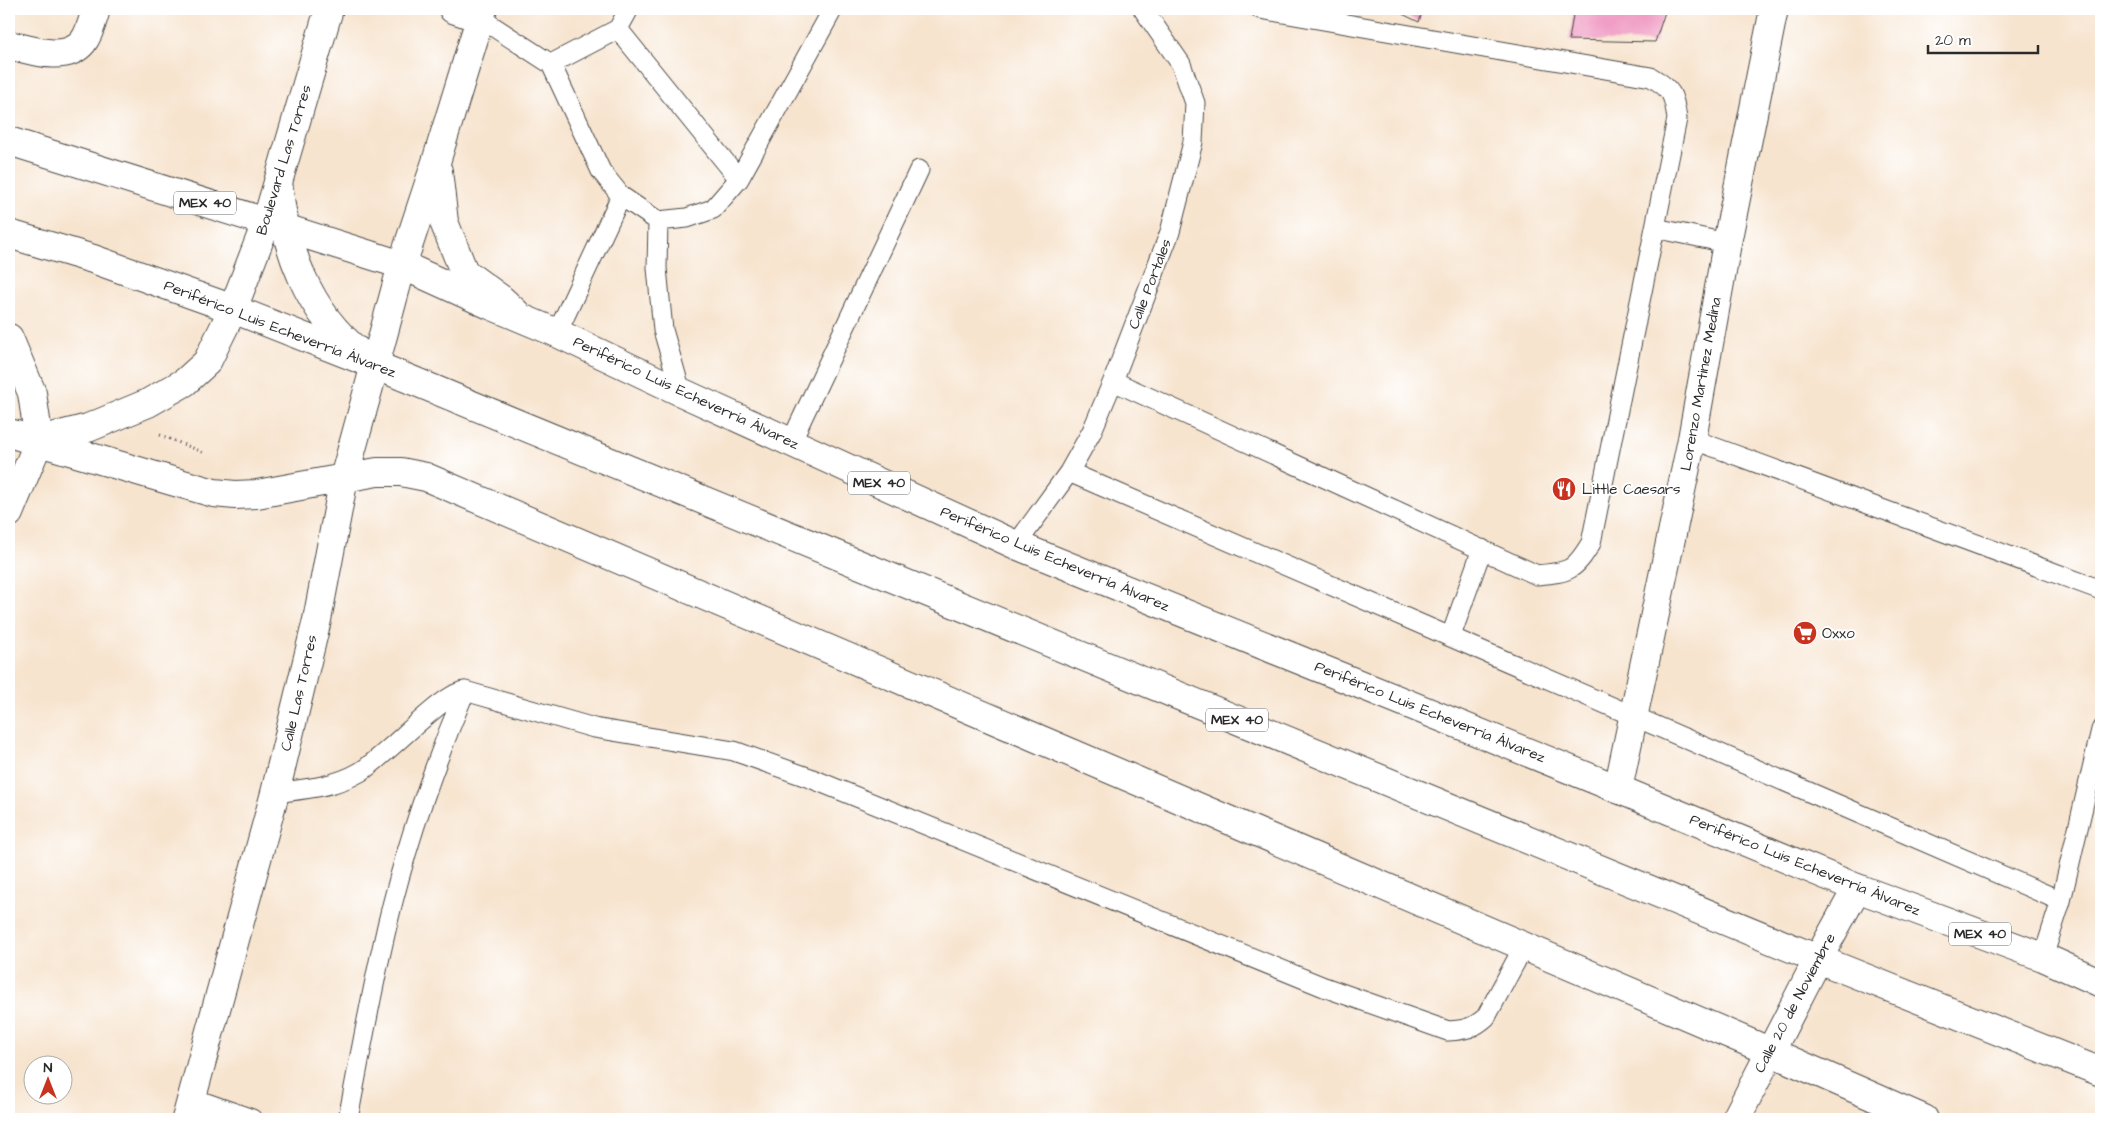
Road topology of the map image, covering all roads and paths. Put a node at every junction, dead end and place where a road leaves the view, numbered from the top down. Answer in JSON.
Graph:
{"nodes":[{"id":1,"x":96,"y":9,"type":"edge"},
{"id":2,"x":329,"y":9,"type":"edge"},
{"id":3,"x":453,"y":9,"type":"edge"},
{"id":4,"x":629,"y":9,"type":"edge"},
{"id":5,"x":833,"y":9,"type":"edge"},
{"id":6,"x":1143,"y":9,"type":"edge"},
{"id":7,"x":1260,"y":9,"type":"edge"},
{"id":8,"x":1774,"y":9,"type":"edge"},
{"id":9,"x":481,"y":14,"type":"edge"},
{"id":10,"x":618,"y":30,"type":"junction"},
{"id":11,"x":9,"y":45,"type":"edge"},
{"id":12,"x":551,"y":64,"type":"junction"},
{"id":13,"x":9,"y":141,"type":"edge"},
{"id":14,"x":436,"y":162,"type":"junction"},
{"id":15,"x":919,"y":170,"type":"dead end"},
{"id":16,"x":739,"y":179,"type":"junction"},
{"id":17,"x":621,"y":196,"type":"junction"},
{"id":18,"x":658,"y":221,"type":"junction"},
{"id":19,"x":275,"y":225,"type":"junction"},
{"id":20,"x":1655,"y":228,"type":"junction"},
{"id":21,"x":9,"y":234,"type":"edge"},
{"id":22,"x":1726,"y":243,"type":"junction"},
{"id":23,"x":402,"y":265,"type":"junction"},
{"id":24,"x":233,"y":309,"type":"junction"},
{"id":25,"x":522,"y":319,"type":"junction"},
{"id":26,"x":557,"y":333,"type":"junction"},
{"id":27,"x":9,"y":338,"type":"edge"},
{"id":28,"x":375,"y":365,"type":"junction"},
{"id":29,"x":1114,"y":381,"type":"junction"},
{"id":30,"x":681,"y":392,"type":"junction"},
{"id":31,"x":9,"y":432,"type":"edge"},
{"id":32,"x":1692,"y":439,"type":"junction"},
{"id":33,"x":39,"y":440,"type":"junction"},
{"id":34,"x":791,"y":442,"type":"junction"},
{"id":35,"x":1069,"y":472,"type":"junction"},
{"id":36,"x":344,"y":478,"type":"junction"},
{"id":37,"x":9,"y":513,"type":"edge"},
{"id":38,"x":1016,"y":545,"type":"junction"},
{"id":39,"x":1482,"y":549,"type":"junction"},
{"id":40,"x":2101,"y":590,"type":"edge"},
{"id":41,"x":1450,"y":636,"type":"junction"},
{"id":42,"x":465,"y":691,"type":"junction"},
{"id":43,"x":1634,"y":715,"type":"junction"},
{"id":44,"x":2101,"y":730,"type":"edge"},
{"id":45,"x":1618,"y":789,"type":"junction"},
{"id":46,"x":275,"y":794,"type":"junction"},
{"id":47,"x":1857,"y":888,"type":"junction"},
{"id":48,"x":2061,"y":900,"type":"junction"},
{"id":49,"x":1524,"y":946,"type":"junction"},
{"id":50,"x":2042,"y":957,"type":"junction"},
{"id":51,"x":1818,"y":959,"type":"junction"},
{"id":52,"x":2101,"y":983,"type":"edge"},
{"id":53,"x":1769,"y":1051,"type":"junction"},
{"id":54,"x":2101,"y":1072,"type":"edge"},
{"id":55,"x":189,"y":1109,"type":"edge"},
{"id":56,"x":252,"y":1119,"type":"edge"},
{"id":57,"x":348,"y":1119,"type":"edge"},
{"id":58,"x":1736,"y":1119,"type":"edge"},
{"id":59,"x":1924,"y":1119,"type":"edge"}],
"edges":[{"from":1,"to":11,"type":"main road"},
{"from":2,"to":19,"type":"main road","name":"Boulevard Las Torres"},
{"from":3,"to":9,"type":"main road"},
{"from":4,"to":10,"type":"lane"},
{"from":5,"to":16,"type":"lane"},
{"from":6,"to":29,"type":"lane","name":"Calle Portales"},
{"from":7,"to":20,"type":"lane"},
{"from":8,"to":22,"type":"main road","name":"Lorenzo Martinez Medina"},
{"from":9,"to":12,"type":"lane"},
{"from":9,"to":14,"type":"main road"},
{"from":10,"to":12,"type":"lane"},
{"from":10,"to":16,"type":"lane"},
{"from":12,"to":17,"type":"lane"},
{"from":13,"to":19,"type":"main road","name":"Periférico Luis Echeverría Álvarez","number":"MEX 40"},
{"from":14,"to":23,"type":"main road"},
{"from":14,"to":25,"type":"main road"},
{"from":15,"to":34,"type":"lane"},
{"from":16,"to":18,"type":"lane"},
{"from":17,"to":18,"type":"lane"},
{"from":17,"to":26,"type":"lane"},
{"from":18,"to":30,"type":"lane"},
{"from":19,"to":23,"type":"main road","name":"Periférico Luis Echeverría Álvarez","number":"MEX 40"},
{"from":19,"to":24,"type":"main road","name":"Boulevard Las Torres"},
{"from":19,"to":28,"type":"main road"},
{"from":20,"to":22,"type":"lane"},
{"from":20,"to":39,"type":"lane"},
{"from":21,"to":24,"type":"main road","name":"Periférico Luis Echeverría Álvarez","number":"MEX 40"},
{"from":22,"to":32,"type":"main road","name":"Lorenzo Martinez Medina"},
{"from":23,"to":25,"type":"main road","name":"Periférico Luis Echeverría Álvarez","number":"MEX 40"},
{"from":23,"to":28,"type":"main road","name":"Calle Las Torres"},
{"from":24,"to":28,"type":"main road","name":"Periférico Luis Echeverría Álvarez","number":"MEX 40"},
{"from":24,"to":33,"type":"main road"},
{"from":25,"to":26,"type":"main road","name":"Periférico Luis Echeverría Álvarez","number":"MEX 40"},
{"from":26,"to":30,"type":"main road","name":"Periférico Luis Echeverría Álvarez","number":"MEX 40"},
{"from":27,"to":33,"type":"main road"},
{"from":28,"to":36,"type":"main road","name":"Calle Las Torres"},
{"from":28,"to":51,"type":"main road","name":"Periférico Luis Echeverría Álvarez","number":"MEX 40"},
{"from":29,"to":35,"type":"lane","name":"Calle Portales"},
{"from":29,"to":39,"type":"lane"},
{"from":30,"to":34,"type":"main road","name":"Periférico Luis Echeverría Álvarez","number":"MEX 40"},
{"from":31,"to":33,"type":"main road"},
{"from":32,"to":40,"type":"lane"},
{"from":32,"to":43,"type":"main road","name":"Lorenzo Martinez Medina"},
{"from":33,"to":36,"type":"main road"},
{"from":33,"to":37,"type":"main road"},
{"from":34,"to":38,"type":"main road","name":"Periférico Luis Echeverría Álvarez","number":"MEX 40"},
{"from":35,"to":38,"type":"lane","name":"Calle Portales"},
{"from":35,"to":41,"type":"lane"},
{"from":36,"to":46,"type":"main road","name":"Calle Las Torres"},
{"from":36,"to":49,"type":"main road"},
{"from":38,"to":45,"type":"main road","name":"Periférico Luis Echeverría Álvarez","number":"MEX 40"},
{"from":39,"to":41,"type":"lane"},
{"from":41,"to":43,"type":"lane"},
{"from":42,"to":46,"type":"lane"},
{"from":42,"to":49,"type":"lane"},
{"from":42,"to":57,"type":"lane"},
{"from":43,"to":45,"type":"main road","name":"Lorenzo Martinez Medina"},
{"from":43,"to":48,"type":"lane"},
{"from":44,"to":48,"type":"lane"},
{"from":45,"to":47,"type":"main road","name":"Periférico Luis Echeverría Álvarez","number":"MEX 40"},
{"from":46,"to":55,"type":"main road","name":"Calle Las Torres"},
{"from":47,"to":50,"type":"main road","name":"Periférico Luis Echeverría Álvarez","number":"MEX 40"},
{"from":47,"to":51,"type":"main road","name":"Calle 20 de Noviembre"},
{"from":48,"to":50,"type":"lane"},
{"from":49,"to":53,"type":"main road"},
{"from":50,"to":52,"type":"main road","name":"Periférico Luis Echeverría Álvarez","number":"MEX 40"},
{"from":51,"to":53,"type":"main road","name":"Calle 20 de Noviembre"},
{"from":51,"to":54,"type":"main road","name":"Periférico Luis Echeverría Álvarez","number":"MEX 40"},
{"from":53,"to":58,"type":"main road","name":"Calle 20 de Noviembre"},
{"from":53,"to":59,"type":"main road"},
{"from":55,"to":56,"type":"lane"}]}
